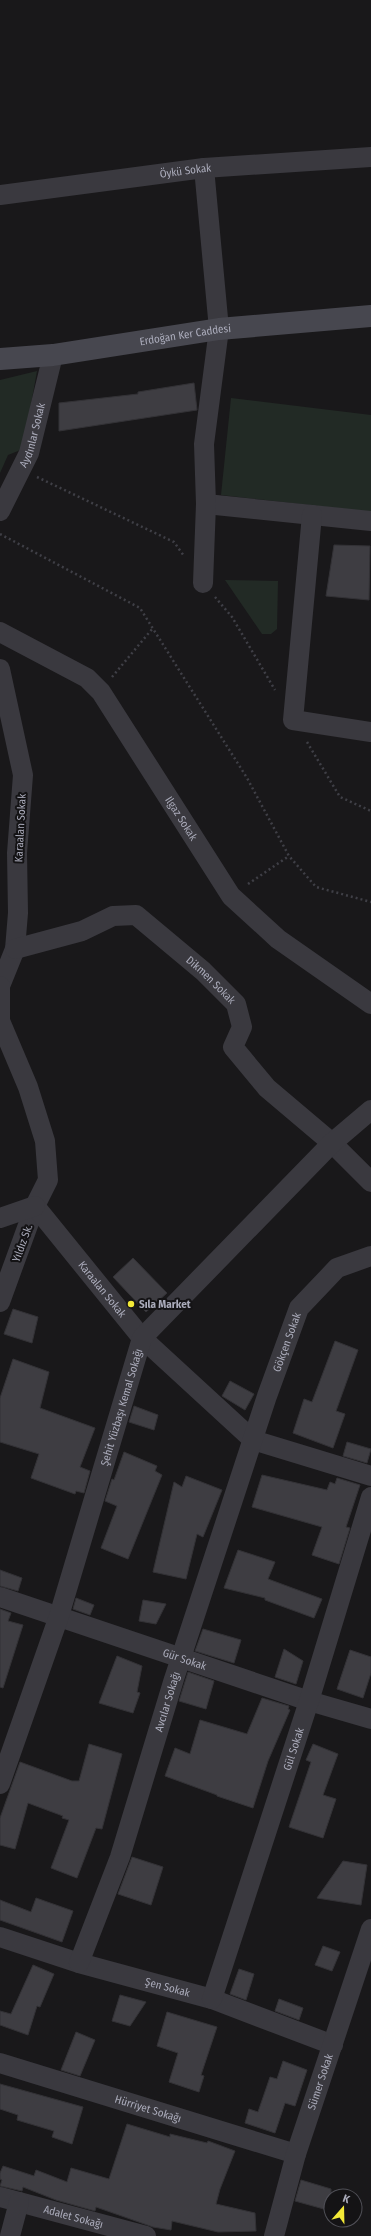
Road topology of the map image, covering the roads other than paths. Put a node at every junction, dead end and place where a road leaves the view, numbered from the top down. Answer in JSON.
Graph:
{"nodes":[{"id":1,"x":371,"y":157,"type":"edge"},
{"id":2,"x":204,"y":168,"type":"junction"},
{"id":3,"x":0,"y":195,"type":"edge"},
{"id":4,"x":371,"y":316,"type":"edge"},
{"id":5,"x":219,"y":329,"type":"junction"},
{"id":6,"x":53,"y":356,"type":"junction"},
{"id":7,"x":0,"y":359,"type":"edge"},
{"id":8,"x":206,"y":504,"type":"junction"},
{"id":9,"x":0,"y":511,"type":"edge"},
{"id":10,"x":312,"y":515,"type":"junction"},
{"id":11,"x":371,"y":521,"type":"edge"},
{"id":12,"x":203,"y":583,"type":"road end"},
{"id":13,"x":0,"y":632,"type":"edge"},
{"id":14,"x":0,"y":669,"type":"edge"},
{"id":15,"x":371,"y":732,"type":"edge"},
{"id":16,"x":15,"y":949,"type":"junction"},
{"id":17,"x":0,"y":986,"type":"edge"},
{"id":18,"x":371,"y":1004,"type":"edge"},
{"id":19,"x":0,"y":1021,"type":"edge"},
{"id":20,"x":371,"y":1110,"type":"edge"},
{"id":21,"x":332,"y":1143,"type":"junction"},
{"id":22,"x":371,"y":1182,"type":"edge"},
{"id":23,"x":35,"y":1206,"type":"junction"},
{"id":24,"x":0,"y":1218,"type":"edge"},
{"id":25,"x":371,"y":1256,"type":"edge"},
{"id":26,"x":0,"y":1302,"type":"edge"},
{"id":27,"x":142,"y":1338,"type":"junction"},
{"id":28,"x":253,"y":1440,"type":"junction"},
{"id":29,"x":371,"y":1476,"type":"edge"},
{"id":30,"x":371,"y":1497,"type":"edge"},
{"id":31,"x":0,"y":1597,"type":"edge"},
{"id":32,"x":59,"y":1616,"type":"junction"},
{"id":33,"x":181,"y":1657,"type":"junction"},
{"id":34,"x":309,"y":1700,"type":"junction"},
{"id":35,"x":371,"y":1719,"type":"edge"},
{"id":36,"x":0,"y":1784,"type":"edge"},
{"id":37,"x":371,"y":1929,"type":"edge"},
{"id":38,"x":0,"y":1937,"type":"edge"},
{"id":39,"x":367,"y":1956,"type":"edge"},
{"id":40,"x":79,"y":1963,"type":"junction"},
{"id":41,"x":212,"y":1999,"type":"junction"},
{"id":42,"x":333,"y":2045,"type":"junction"},
{"id":43,"x":0,"y":2063,"type":"edge"},
{"id":44,"x":296,"y":2154,"type":"junction"},
{"id":45,"x":9,"y":2200,"type":"edge"},
{"id":46,"x":10,"y":2236,"type":"edge"},
{"id":47,"x":146,"y":2236,"type":"edge"},
{"id":48,"x":274,"y":2236,"type":"edge"}],
"edges":[{"from":1,"to":2,"type":"street","name":"Öykü Sokak"},
{"from":2,"to":3,"type":"street","name":"Öykü Sokak"},
{"from":2,"to":5,"type":"street"},
{"from":4,"to":5,"type":"main road","name":"Erdoğan Ker Caddesi"},
{"from":5,"to":6,"type":"main road","name":"Erdoğan Ker Caddesi"},
{"from":5,"to":8,"type":"street"},
{"from":6,"to":7,"type":"main road","name":"Erdoğan Ker Caddesi"},
{"from":6,"to":9,"type":"street","name":"Aydınlar Sokak"},
{"from":8,"to":10,"type":"street"},
{"from":8,"to":12,"type":"street"},
{"from":10,"to":11,"type":"street"},
{"from":10,"to":15,"type":"street"},
{"from":13,"to":18,"type":"street","name":"Ilgaz Sokak"},
{"from":14,"to":16,"type":"street","name":"Karaalan Sokak"},
{"from":16,"to":17,"type":"street","name":"Karaalan Sokak"},
{"from":16,"to":21,"type":"street","name":"Dikmen Sokak"},
{"from":17,"to":19,"type":"street","name":"Karaalan Sokak"},
{"from":19,"to":23,"type":"street","name":"Karaalan Sokak"},
{"from":20,"to":21,"type":"street","name":"Şehit Yüzbaşı Kemal Sokağı"},
{"from":21,"to":22,"type":"street","name":"Dikmen Sokak"},
{"from":21,"to":27,"type":"street","name":"Şehit Yüzbaşı Kemal Sokağı"},
{"from":23,"to":24,"type":"street"},
{"from":23,"to":26,"type":"street","name":"Yıldız Sk."},
{"from":23,"to":27,"type":"street","name":"Karaalan Sokak"},
{"from":25,"to":28,"type":"street","name":"Gökçen Sokak"},
{"from":27,"to":28,"type":"street","name":"Karaalan Sokak"},
{"from":27,"to":32,"type":"street","name":"Şehit Yüzbaşı Kemal Sokağı"},
{"from":28,"to":29,"type":"street","name":"Karaalan Sokak"},
{"from":28,"to":33,"type":"street","name":"Avcılar Sokağı"},
{"from":30,"to":34,"type":"street","name":"Gül Sokak"},
{"from":31,"to":32,"type":"street","name":"Gür Sokak"},
{"from":32,"to":33,"type":"street","name":"Gür Sokak"},
{"from":32,"to":36,"type":"street","name":"Şehit Yüzbaşı Kemal Sokağı"},
{"from":33,"to":34,"type":"street","name":"Gür Sokak"},
{"from":33,"to":40,"type":"street","name":"Avcılar Sokağı"},
{"from":34,"to":35,"type":"street","name":"Gür Sokak"},
{"from":34,"to":41,"type":"street","name":"Gül Sokak"},
{"from":37,"to":39,"type":"street","name":"Sümer Sokak"},
{"from":38,"to":40,"type":"street","name":"Şen Sokak"},
{"from":39,"to":42,"type":"street","name":"Sümer Sokak"},
{"from":40,"to":41,"type":"street","name":"Şen Sokak"},
{"from":41,"to":42,"type":"street","name":"Şen Sokak"},
{"from":42,"to":44,"type":"street","name":"Sümer Sokak"},
{"from":43,"to":44,"type":"street","name":"Hürriyet Sokağı"},
{"from":44,"to":48,"type":"street","name":"Sümer Sokak"},
{"from":45,"to":46,"type":"street"},
{"from":45,"to":47,"type":"street","name":"Adalet Sokağı"}]}
